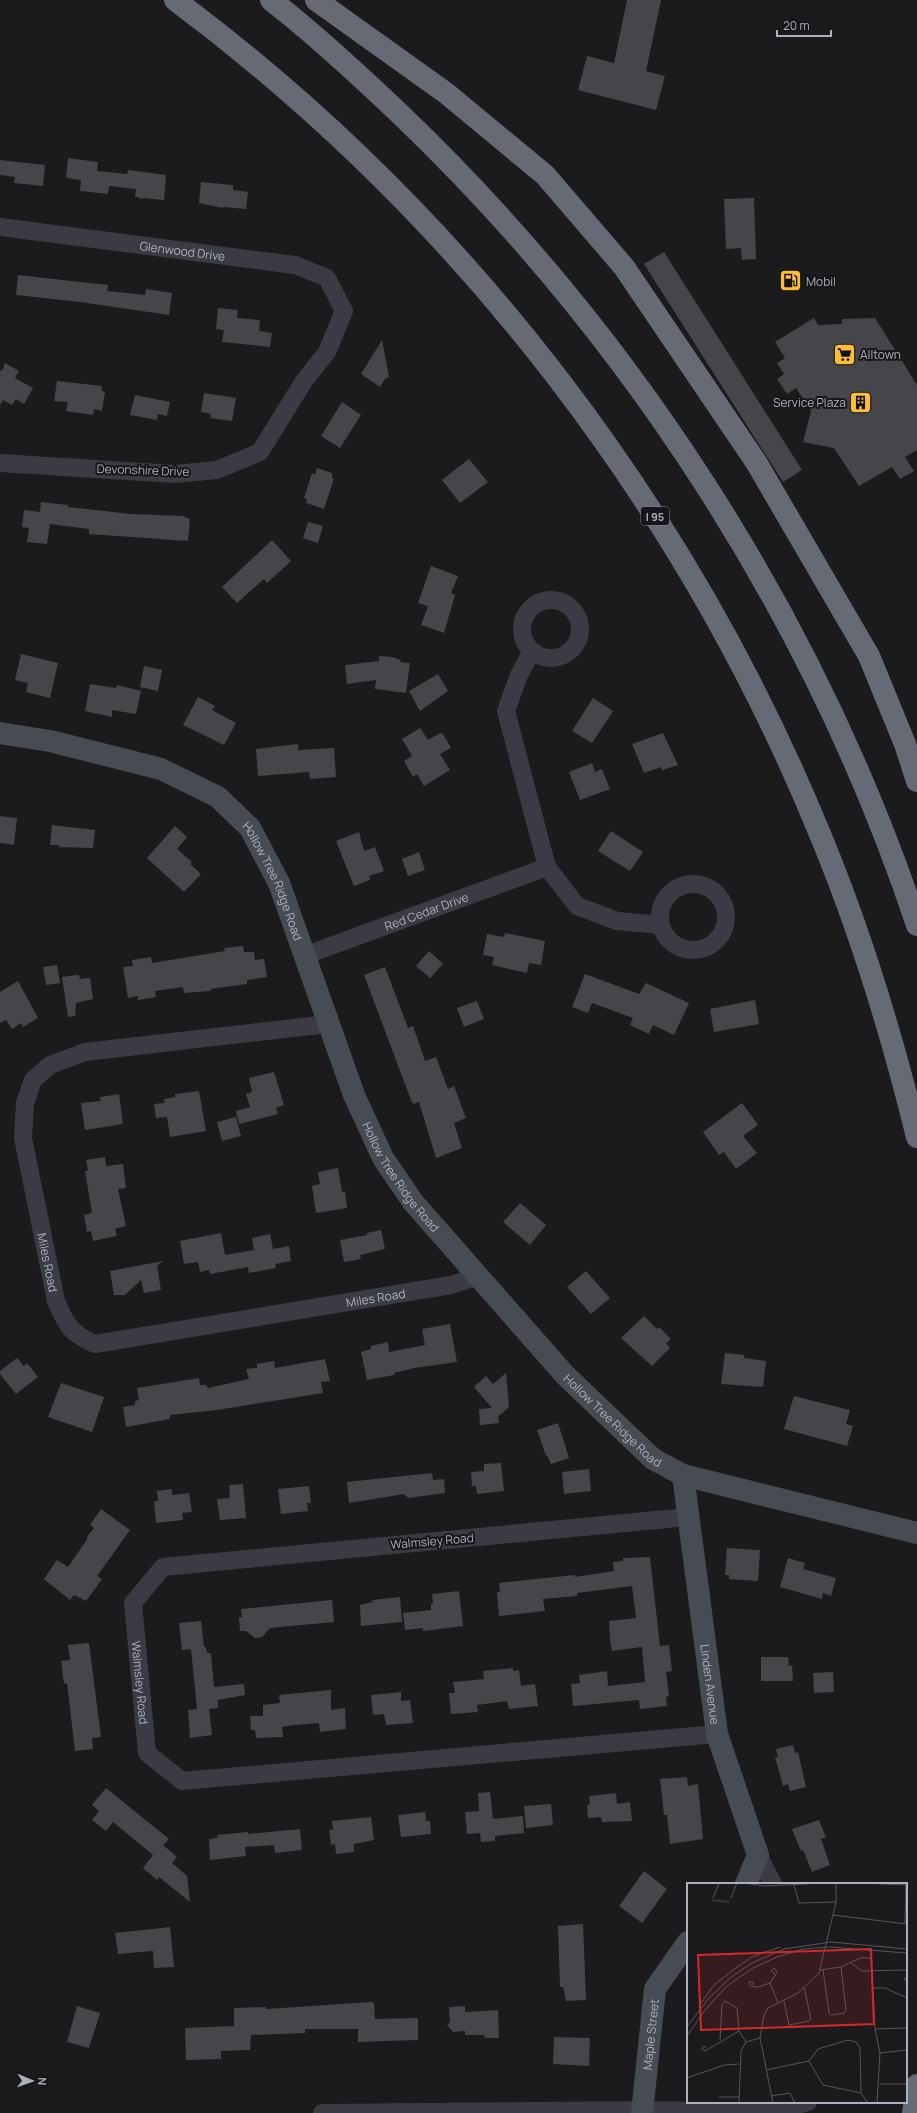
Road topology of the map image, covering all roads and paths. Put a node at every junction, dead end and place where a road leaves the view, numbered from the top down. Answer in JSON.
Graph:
{"nodes":[{"id":1,"x":176,"y":0,"type":"edge"},
{"id":2,"x":271,"y":0,"type":"edge"},
{"id":3,"x":316,"y":0,"type":"edge"},
{"id":4,"x":0,"y":226,"type":"edge"},
{"id":5,"x":344,"y":311,"type":"joint"},
{"id":6,"x":0,"y":463,"type":"edge"},
{"id":7,"x":532,"y":651,"type":"dead end"},
{"id":8,"x":0,"y":733,"type":"edge"},
{"id":9,"x":917,"y":782,"type":"edge"},
{"id":10,"x":547,"y":867,"type":"junction"},
{"id":11,"x":661,"y":925,"type":"dead end"},
{"id":12,"x":917,"y":925,"type":"edge"},
{"id":13,"x":306,"y":955,"type":"junction"},
{"id":14,"x":328,"y":1024,"type":"junction"},
{"id":15,"x":917,"y":1137,"type":"edge"},
{"id":16,"x":480,"y":1276,"type":"junction"},
{"id":17,"x":683,"y":1475,"type":"junction"},
{"id":18,"x":688,"y":1517,"type":"junction"},
{"id":19,"x":907,"y":1531,"type":"edge"},
{"id":20,"x":717,"y":1734,"type":"junction"},
{"id":21,"x":758,"y":1854,"type":"junction"},
{"id":22,"x":746,"y":1883,"type":"edge"},
{"id":23,"x":772,"y":1883,"type":"edge"},
{"id":24,"x":687,"y":1943,"type":"edge"},
{"id":25,"x":917,"y":2085,"type":"edge"},
{"id":26,"x":804,"y":2103,"type":"edge"},
{"id":27,"x":642,"y":2111,"type":"edge"},
{"id":28,"x":441,"y":2112,"type":"edge"},
{"id":29,"x":322,"y":2113,"type":"edge"},
{"id":30,"x":913,"y":2113,"type":"edge"}],
"edges":[{"from":1,"to":15,"type":"highway","number":"I 95"},
{"from":2,"to":12,"type":"highway"},
{"from":3,"to":9,"type":"highway"},
{"from":4,"to":5,"type":"street","name":"Glenwood Drive"},
{"from":5,"to":6,"type":"street","name":"Devonshire Drive"},
{"from":7,"to":10,"type":"street"},
{"from":8,"to":13,"type":"main road","name":"Hollow Tree Ridge Road"},
{"from":10,"to":11,"type":"street"},
{"from":10,"to":13,"type":"street","name":"Red Cedar Drive"},
{"from":13,"to":14,"type":"main road","name":"Hollow Tree Ridge Road"},
{"from":14,"to":16,"type":"main road","name":"Hollow Tree Ridge Road"},
{"from":14,"to":16,"type":"street","name":"Miles Road"},
{"from":16,"to":17,"type":"main road","name":"Hollow Tree Ridge Road"},
{"from":17,"to":18,"type":"main road","name":"Linden Avenue"},
{"from":17,"to":19,"type":"main road","name":"Hollow Tree Ridge Road"},
{"from":18,"to":20,"type":"main road","name":"Linden Avenue"},
{"from":18,"to":20,"type":"street","name":"Walmsley Road"},
{"from":20,"to":21,"type":"main road","name":"Linden Avenue"},
{"from":21,"to":22,"type":"main road"},
{"from":21,"to":23,"type":"street","name":"Linden Avenue"},
{"from":24,"to":27,"type":"main road","name":"Maple Street"},
{"from":25,"to":30,"type":"highway"},
{"from":26,"to":27,"type":"street"},
{"from":27,"to":28,"type":"street"},
{"from":28,"to":29,"type":"street"}]}
